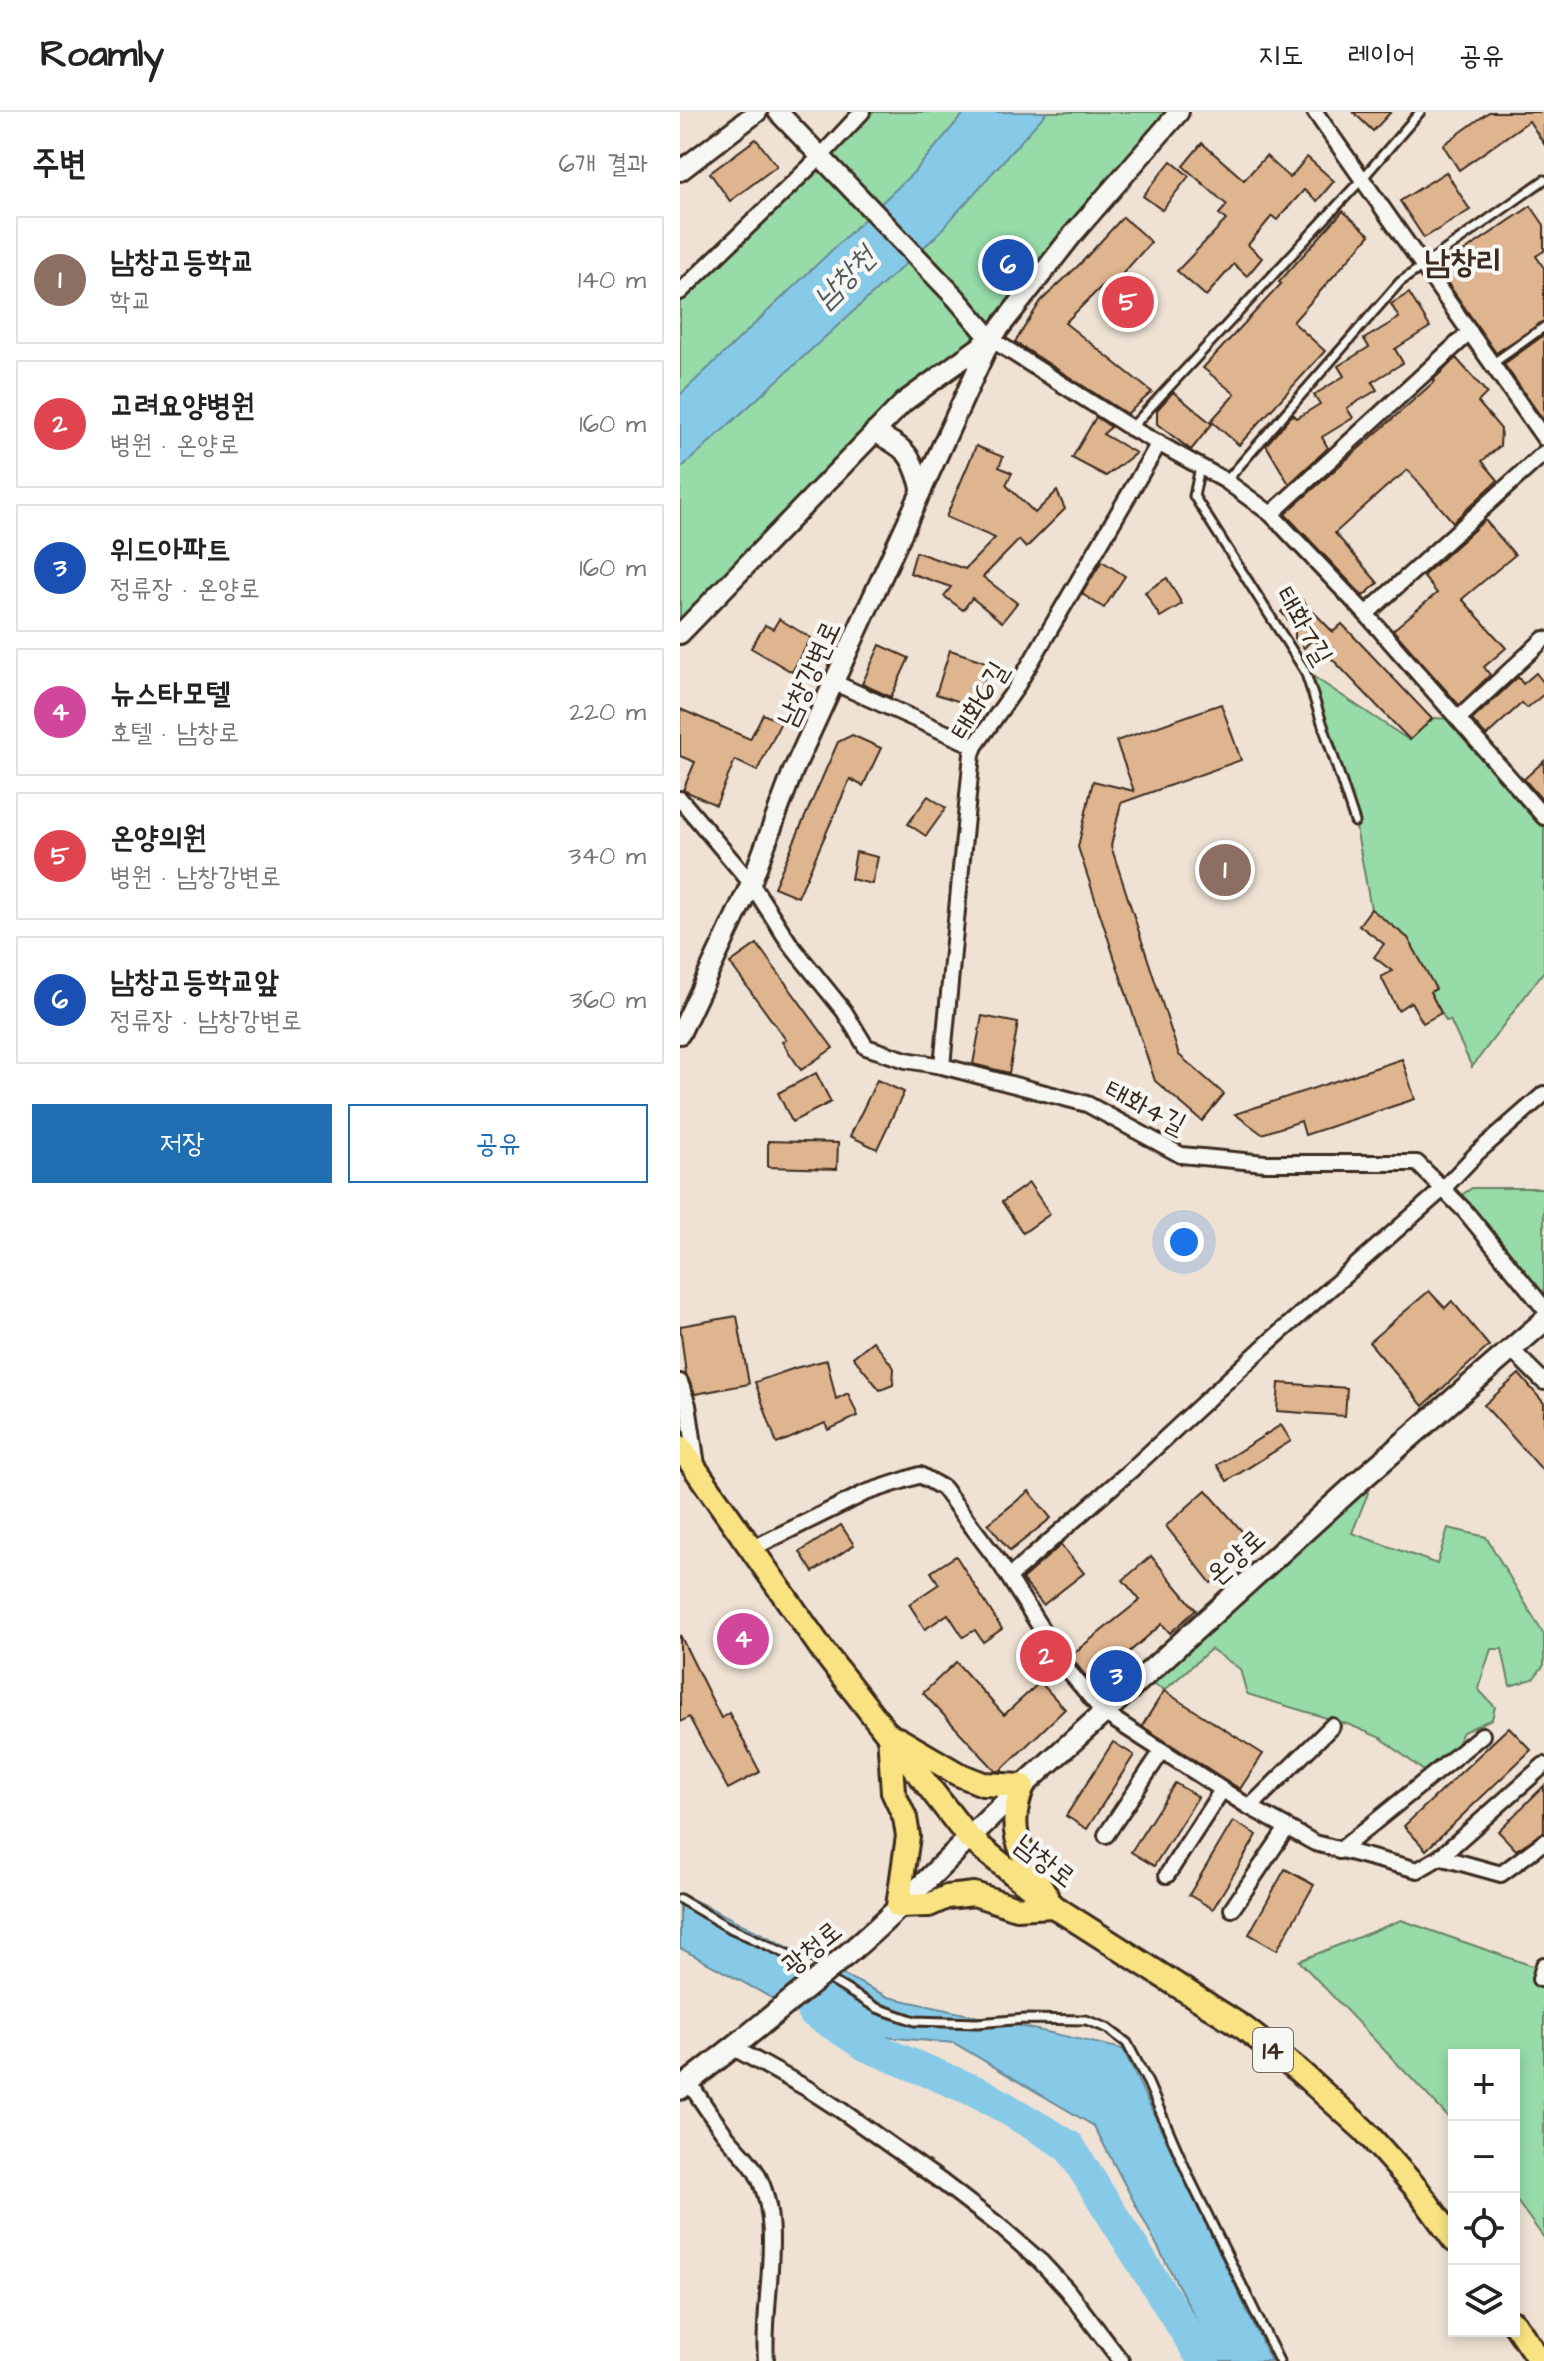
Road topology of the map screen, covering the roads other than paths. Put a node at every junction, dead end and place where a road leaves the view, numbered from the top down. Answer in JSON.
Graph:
{"nodes":[{"id":1,"x":757,"y":112,"type":"edge"},
{"id":2,"x":778,"y":112,"type":"edge"},
{"id":3,"x":862,"y":112,"type":"edge"},
{"id":4,"x":1179,"y":112,"type":"edge"},
{"id":5,"x":1315,"y":112,"type":"edge"},
{"id":6,"x":1420,"y":112,"type":"edge"},
{"id":7,"x":821,"y":156,"type":"junction"},
{"id":8,"x":680,"y":171,"type":"edge"},
{"id":9,"x":1362,"y":179,"type":"junction"},
{"id":10,"x":1544,"y":180,"type":"edge"},
{"id":11,"x":1422,"y":265,"type":"junction"},
{"id":12,"x":680,"y":292,"type":"edge"},
{"id":13,"x":1544,"y":327,"type":"edge"},
{"id":14,"x":1470,"y":332,"type":"junction"},
{"id":15,"x":991,"y":339,"type":"junction"},
{"id":16,"x":1492,"y":364,"type":"junction"},
{"id":17,"x":1131,"y":428,"type":"junction"},
{"id":18,"x":874,"y":432,"type":"junction"},
{"id":19,"x":1544,"y":438,"type":"edge"},
{"id":20,"x":1159,"y":443,"type":"junction"},
{"id":21,"x":1544,"y":453,"type":"edge"},
{"id":22,"x":1200,"y":465,"type":"junction"},
{"id":23,"x":1226,"y":481,"type":"junction"},
{"id":24,"x":922,"y":491,"type":"junction"},
{"id":25,"x":1271,"y":514,"type":"junction"},
{"id":26,"x":1366,"y":614,"type":"junction"},
{"id":27,"x":680,"y":634,"type":"edge"},
{"id":28,"x":1544,"y":639,"type":"edge"},
{"id":29,"x":835,"y":683,"type":"junction"},
{"id":30,"x":1458,"y":719,"type":"junction"},
{"id":31,"x":975,"y":746,"type":"junction"},
{"id":32,"x":680,"y":799,"type":"edge"},
{"id":33,"x":1544,"y":817,"type":"edge"},
{"id":34,"x":1355,"y":822,"type":"dead end"},
{"id":35,"x":751,"y":883,"type":"junction"},
{"id":36,"x":680,"y":1034,"type":"edge"},
{"id":37,"x":942,"y":1066,"type":"junction"},
{"id":38,"x":1544,"y":1094,"type":"edge"},
{"id":39,"x":1443,"y":1189,"type":"junction"},
{"id":40,"x":1544,"y":1308,"type":"edge"},
{"id":41,"x":1544,"y":1321,"type":"edge"},
{"id":42,"x":1511,"y":1349,"type":"junction"},
{"id":43,"x":680,"y":1382,"type":"edge"},
{"id":44,"x":1544,"y":1382,"type":"edge"},
{"id":45,"x":680,"y":1447,"type":"edge"},
{"id":46,"x":699,"y":1477,"type":"junction"},
{"id":47,"x":751,"y":1549,"type":"junction"},
{"id":48,"x":1009,"y":1577,"type":"junction"},
{"id":49,"x":1104,"y":1713,"type":"junction"},
{"id":50,"x":1332,"y":1726,"type":"dead end"},
{"id":51,"x":889,"y":1734,"type":"junction"},
{"id":52,"x":1482,"y":1735,"type":"dead end"},
{"id":53,"x":1162,"y":1751,"type":"junction"},
{"id":54,"x":1544,"y":1765,"type":"edge"},
{"id":55,"x":1023,"y":1786,"type":"junction"},
{"id":56,"x":1222,"y":1790,"type":"junction"},
{"id":57,"x":1250,"y":1807,"type":"junction"},
{"id":58,"x":1287,"y":1828,"type":"junction"},
{"id":59,"x":1106,"y":1835,"type":"dead end"},
{"id":60,"x":968,"y":1837,"type":"junction"},
{"id":61,"x":1544,"y":1842,"type":"edge"},
{"id":62,"x":1339,"y":1851,"type":"junction"},
{"id":63,"x":1440,"y":1857,"type":"junction"},
{"id":64,"x":1167,"y":1875,"type":"dead end"},
{"id":65,"x":680,"y":1899,"type":"edge"},
{"id":66,"x":898,"y":1906,"type":"junction"},
{"id":67,"x":1053,"y":1906,"type":"junction"},
{"id":68,"x":1232,"y":1909,"type":"dead end"},
{"id":69,"x":739,"y":2042,"type":"junction"},
{"id":70,"x":684,"y":2086,"type":"edge"},
{"id":71,"x":1448,"y":2232,"type":"edge"},
{"id":72,"x":1520,"y":2332,"type":"edge"},
{"id":73,"x":766,"y":2361,"type":"edge"},
{"id":74,"x":1121,"y":2361,"type":"edge"},
{"id":75,"x":1279,"y":2361,"type":"edge"},
{"id":76,"x":1540,"y":2361,"type":"edge"}],
"edges":[{"from":1,"to":8,"type":"street"},
{"from":2,"to":7,"type":"street"},
{"from":3,"to":7,"type":"street"},
{"from":4,"to":15,"type":"street","name":"남창강변로"},
{"from":5,"to":9,"type":"street"},
{"from":6,"to":9,"type":"lane"},
{"from":7,"to":12,"type":"street"},
{"from":7,"to":15,"type":"street"},
{"from":9,"to":11,"type":"street"},
{"from":9,"to":17,"type":"lane"},
{"from":10,"to":11,"type":"lane"},
{"from":11,"to":14,"type":"street"},
{"from":11,"to":23,"type":"lane"},
{"from":13,"to":16,"type":"lane"},
{"from":14,"to":16,"type":"street"},
{"from":14,"to":25,"type":"street"},
{"from":15,"to":17,"type":"street","name":"태화7길"},
{"from":15,"to":18,"type":"street","name":"남창강변로"},
{"from":15,"to":24,"type":"street","name":"남창강변로"},
{"from":16,"to":19,"type":"street"},
{"from":17,"to":20,"type":"street","name":"태화7길"},
{"from":18,"to":24,"type":"street"},
{"from":18,"to":27,"type":"street","name":"남창강변로"},
{"from":20,"to":22,"type":"street","name":"태화7길"},
{"from":20,"to":31,"type":"street","name":"태화6길"},
{"from":21,"to":26,"type":"street","name":"태화7길"},
{"from":22,"to":23,"type":"street","name":"태화7길"},
{"from":22,"to":34,"type":"lane","name":"태화7길"},
{"from":23,"to":25,"type":"street","name":"태화7길"},
{"from":24,"to":29,"type":"street","name":"남창강변로"},
{"from":25,"to":26,"type":"street","name":"태화7길"},
{"from":26,"to":30,"type":"street","name":"태화7길"},
{"from":28,"to":30,"type":"street"},
{"from":29,"to":31,"type":"street"},
{"from":29,"to":35,"type":"street","name":"남창강변로"},
{"from":30,"to":33,"type":"street","name":"태화7길"},
{"from":31,"to":37,"type":"street","name":"태화6길"},
{"from":32,"to":35,"type":"street","name":"태화4길"},
{"from":35,"to":36,"type":"street","name":"남창강변로"},
{"from":35,"to":37,"type":"street","name":"태화4길"},
{"from":37,"to":39,"type":"street","name":"태화4길"},
{"from":38,"to":39,"type":"street"},
{"from":39,"to":40,"type":"street","name":"태화4길"},
{"from":39,"to":48,"type":"street"},
{"from":41,"to":42,"type":"main road","name":"온양로"},
{"from":42,"to":44,"type":"street"},
{"from":42,"to":49,"type":"main road","name":"온양로"},
{"from":43,"to":46,"type":"street"},
{"from":45,"to":46,"type":"main road","name":"남창로","number":"14"},
{"from":46,"to":47,"type":"main road","name":"남창로","number":"14"},
{"from":47,"to":48,"type":"street"},
{"from":47,"to":51,"type":"main road","name":"남창로","number":"14"},
{"from":48,"to":49,"type":"street"},
{"from":49,"to":53,"type":"street"},
{"from":49,"to":55,"type":"main road","name":"온양로"},
{"from":50,"to":57,"type":"street"},
{"from":51,"to":55,"type":"main road"},
{"from":51,"to":60,"type":"main road","name":"남창로","number":"14"},
{"from":51,"to":66,"type":"main road"},
{"from":52,"to":62,"type":"street"},
{"from":53,"to":56,"type":"street"},
{"from":53,"to":59,"type":"street"},
{"from":54,"to":63,"type":"street"},
{"from":55,"to":60,"type":"main road","name":"온양로"},
{"from":55,"to":67,"type":"main road"},
{"from":56,"to":57,"type":"street"},
{"from":56,"to":64,"type":"street"},
{"from":57,"to":58,"type":"street"},
{"from":58,"to":62,"type":"street"},
{"from":58,"to":68,"type":"street"},
{"from":60,"to":66,"type":"main road","name":"광청로"},
{"from":60,"to":67,"type":"main road","name":"남창로","number":"14"},
{"from":61,"to":63,"type":"street"},
{"from":62,"to":63,"type":"street"},
{"from":65,"to":75,"type":"lane"},
{"from":66,"to":67,"type":"main road"},
{"from":66,"to":69,"type":"main road","name":"광청로","bridge":true},
{"from":67,"to":71,"type":"main road","name":"남창로","number":"14"},
{"from":69,"to":70,"type":"main road","name":"광청로"},
{"from":69,"to":74,"type":"street"},
{"from":70,"to":73,"type":"street"},
{"from":72,"to":76,"type":"main road"}]}
